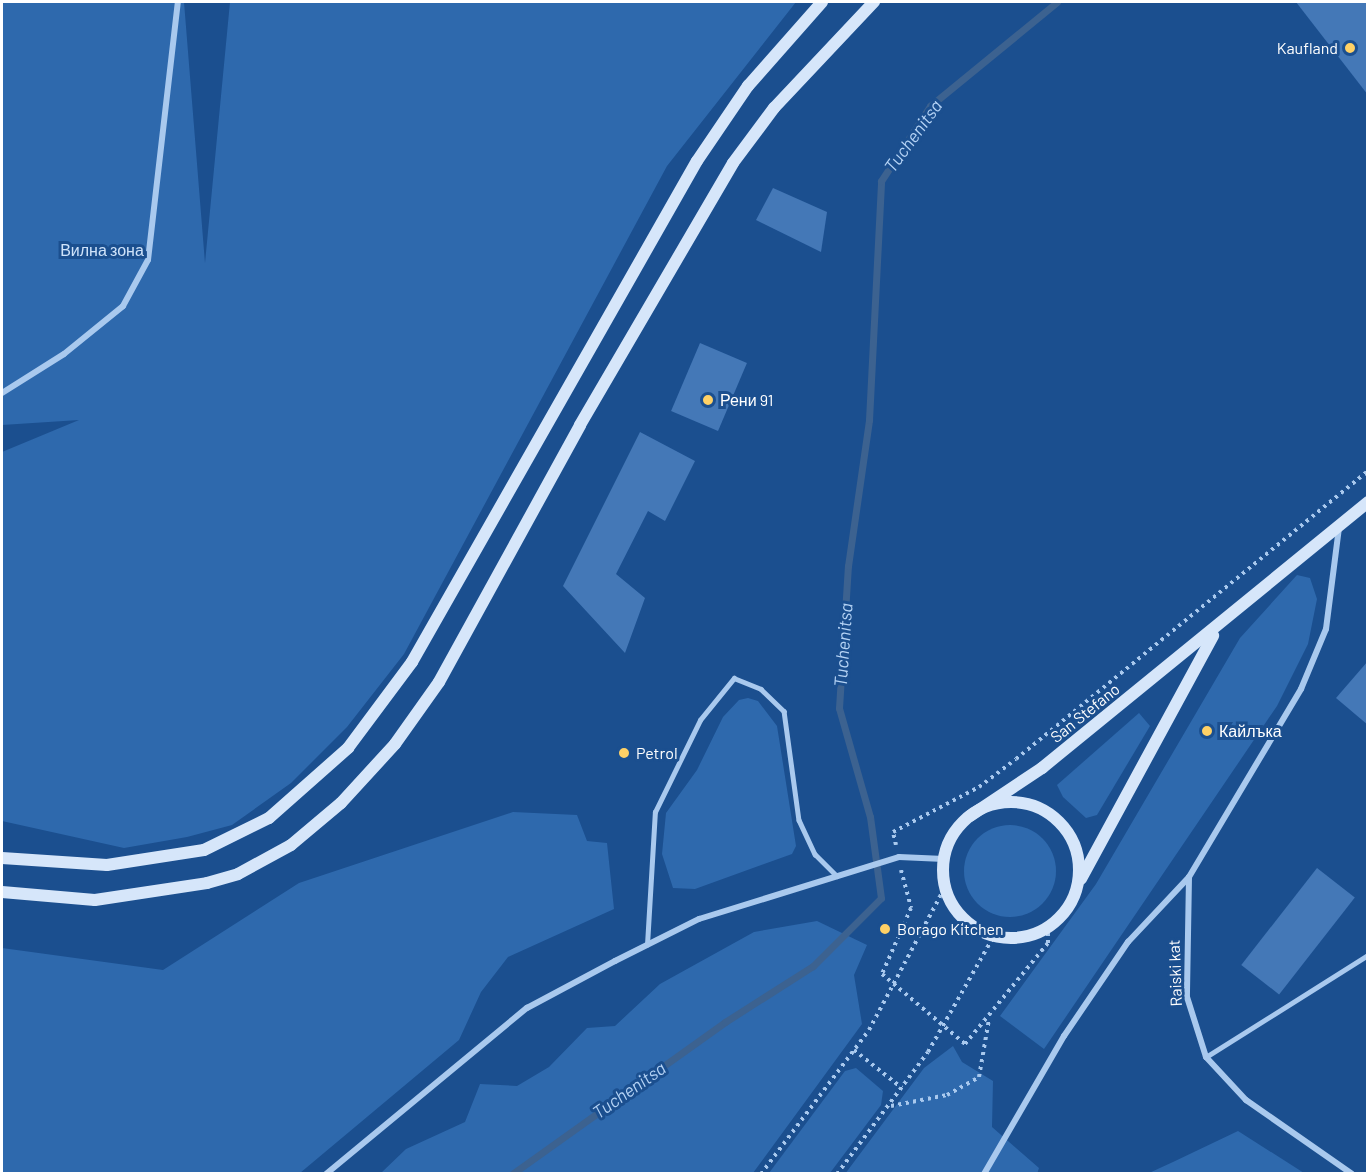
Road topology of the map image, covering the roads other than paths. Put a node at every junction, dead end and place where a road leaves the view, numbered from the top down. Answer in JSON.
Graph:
{"nodes":[{"id":1,"x":178,"y":2,"type":"edge"},
{"id":2,"x":822,"y":2,"type":"edge"},
{"id":3,"x":874,"y":2,"type":"edge"},
{"id":4,"x":2,"y":393,"type":"edge"},
{"id":5,"x":1368,"y":502,"type":"edge"},
{"id":6,"x":1339,"y":526,"type":"junction"},
{"id":7,"x":1216,"y":629,"type":"junction"},
{"id":8,"x":970,"y":816,"type":"junction"},
{"id":9,"x":2,"y":858,"type":"edge"},
{"id":10,"x":944,"y":859,"type":"junction"},
{"id":11,"x":837,"y":876,"type":"junction"},
{"id":12,"x":1189,"y":877,"type":"junction"},
{"id":13,"x":1078,"y":883,"type":"junction"},
{"id":14,"x":2,"y":892,"type":"edge"},
{"id":15,"x":647,"y":945,"type":"junction"},
{"id":16,"x":1368,"y":955,"type":"edge"},
{"id":17,"x":1206,"y":1057,"type":"junction"},
{"id":18,"x":326,"y":1173,"type":"edge"},
{"id":19,"x":984,"y":1173,"type":"edge"},
{"id":20,"x":1352,"y":1173,"type":"edge"}],
"edges":[{"from":1,"to":4,"type":"street"},
{"from":2,"to":9,"type":"main road"},
{"from":3,"to":14,"type":"main road"},
{"from":5,"to":6,"type":"main road","name":"San Stefano"},
{"from":6,"to":7,"type":"main road","name":"San Stefano"},
{"from":6,"to":12,"type":"street"},
{"from":7,"to":8,"type":"main road","name":"San Stefano"},
{"from":7,"to":13,"type":"main road","name":"San Stefano"},
{"from":8,"to":10,"type":"main road"},
{"from":8,"to":13,"type":"main road"},
{"from":10,"to":11,"type":"street"},
{"from":10,"to":13,"type":"main road"},
{"from":11,"to":15,"type":"street"},
{"from":11,"to":15,"type":"lane"},
{"from":12,"to":17,"type":"street","name":"Raiski kat"},
{"from":12,"to":19,"type":"street"},
{"from":15,"to":18,"type":"street"},
{"from":16,"to":17,"type":"lane"},
{"from":17,"to":20,"type":"street","name":"Raiski kat"}]}
